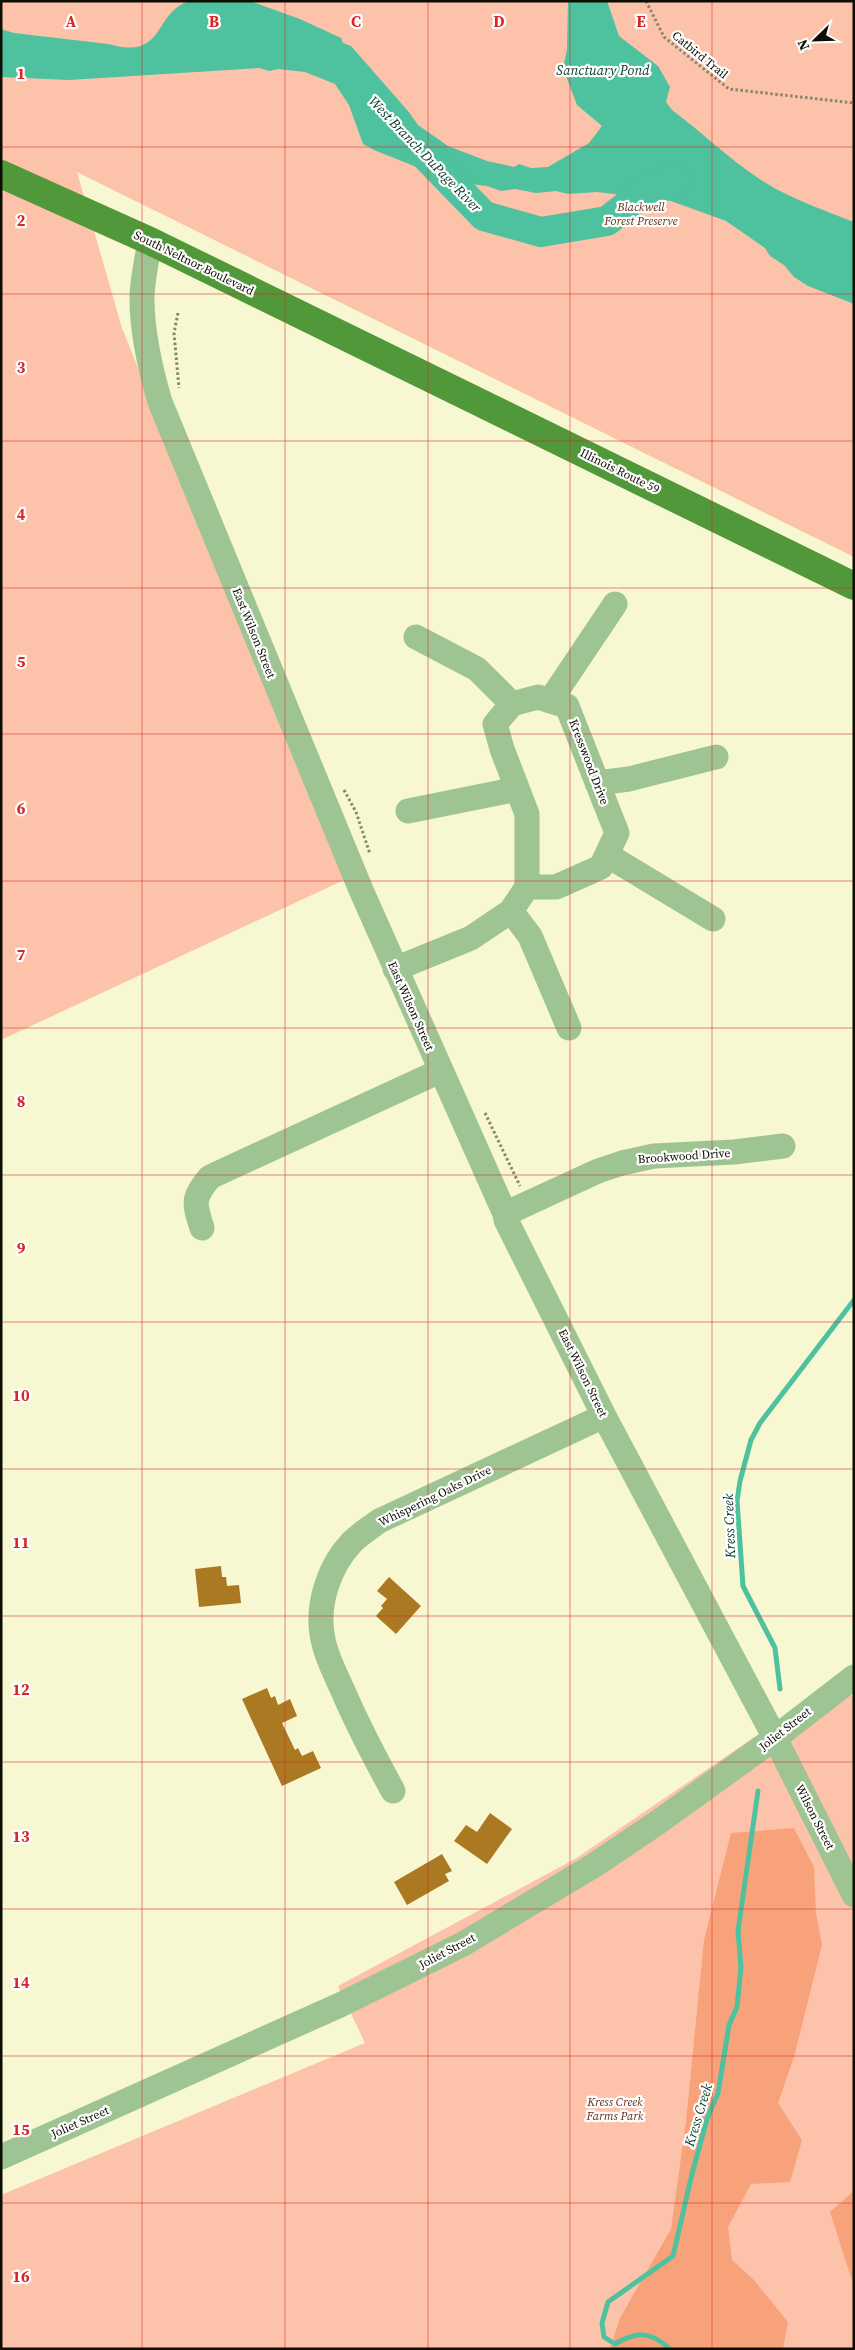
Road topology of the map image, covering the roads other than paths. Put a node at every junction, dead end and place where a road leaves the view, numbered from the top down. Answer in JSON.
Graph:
{"nodes":[{"id":1,"x":1,"y":174,"type":"edge"},
{"id":2,"x":150,"y":241,"type":"junction"},
{"id":3,"x":385,"y":356,"type":"joint"},
{"id":4,"x":854,"y":586,"type":"edge"},
{"id":5,"x":616,"y":604,"type":"dead end"},
{"id":6,"x":416,"y":637,"type":"dead end"},
{"id":7,"x":550,"y":701,"type":"junction"},
{"id":8,"x":512,"y":704,"type":"junction"},
{"id":9,"x":716,"y":758,"type":"dead end"},
{"id":10,"x":597,"y":783,"type":"junction"},
{"id":11,"x":517,"y":789,"type":"junction"},
{"id":12,"x":408,"y":811,"type":"dead end"},
{"id":13,"x":607,"y":855,"type":"junction"},
{"id":14,"x":527,"y":887,"type":"junction"},
{"id":15,"x":510,"y":911,"type":"junction"},
{"id":16,"x":713,"y":919,"type":"dead end"},
{"id":17,"x":395,"y":969,"type":"junction"},
{"id":18,"x":570,"y":1028,"type":"dead end"},
{"id":19,"x":440,"y":1071,"type":"junction"},
{"id":20,"x":783,"y":1146,"type":"dead end"},
{"id":21,"x":505,"y":1214,"type":"junction"},
{"id":22,"x":202,"y":1228,"type":"dead end"},
{"id":23,"x":604,"y":1416,"type":"junction"},
{"id":24,"x":854,"y":1677,"type":"edge"},
{"id":25,"x":775,"y":1738,"type":"junction"},
{"id":26,"x":393,"y":1791,"type":"dead end"},
{"id":27,"x":854,"y":1895,"type":"edge"},
{"id":28,"x":1,"y":2157,"type":"edge"}],
"edges":[{"from":1,"to":2,"type":"main road","name":"South Neltnor Boulevard"},
{"from":2,"to":3,"type":"main road","name":"South Neltnor Boulevard"},
{"from":2,"to":17,"type":"street","name":"East Wilson Street"},
{"from":3,"to":4,"type":"main road","name":"Illinois Route 59"},
{"from":5,"to":7,"type":"street"},
{"from":6,"to":8,"type":"street"},
{"from":7,"to":8,"type":"street","name":"Kresswood Drive"},
{"from":7,"to":10,"type":"street","name":"Kresswood Drive"},
{"from":8,"to":11,"type":"street"},
{"from":9,"to":10,"type":"street"},
{"from":10,"to":13,"type":"street","name":"Kresswood Drive"},
{"from":11,"to":12,"type":"street"},
{"from":11,"to":14,"type":"street"},
{"from":13,"to":14,"type":"street","name":"Kresswood Drive"},
{"from":13,"to":16,"type":"street"},
{"from":14,"to":15,"type":"street"},
{"from":15,"to":17,"type":"street"},
{"from":15,"to":18,"type":"street"},
{"from":17,"to":19,"type":"street","name":"East Wilson Street"},
{"from":19,"to":21,"type":"street","name":"East Wilson Street"},
{"from":19,"to":22,"type":"street"},
{"from":20,"to":21,"type":"street","name":"Brookwood Drive"},
{"from":21,"to":23,"type":"street","name":"East Wilson Street"},
{"from":23,"to":25,"type":"street","name":"East Wilson Street"},
{"from":23,"to":26,"type":"street","name":"Whispering Oaks Drive"},
{"from":24,"to":25,"type":"street","name":"Joliet Street"},
{"from":25,"to":27,"type":"street","name":"Wilson Street"},
{"from":25,"to":28,"type":"street","name":"Joliet Street"}]}
